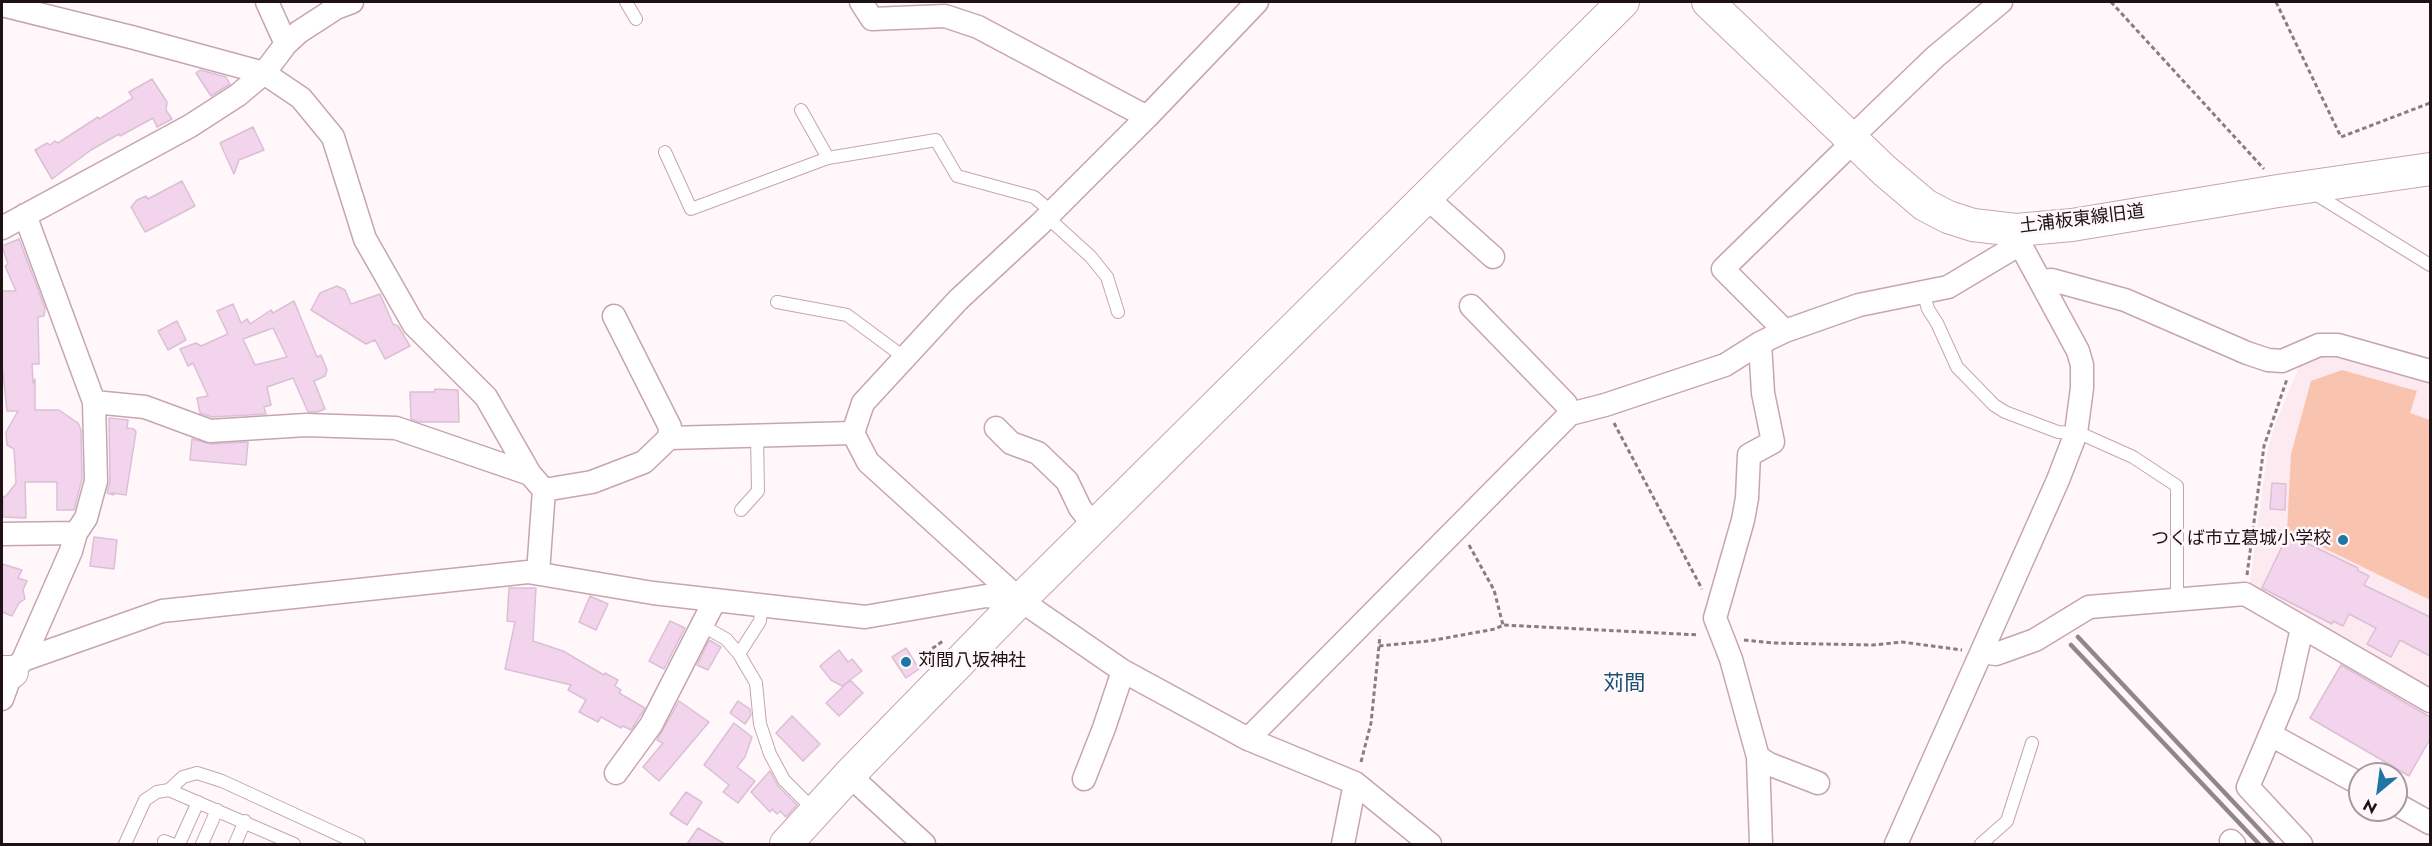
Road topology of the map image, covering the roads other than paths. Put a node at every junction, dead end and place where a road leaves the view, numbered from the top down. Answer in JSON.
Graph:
{"nodes":[{"id":1,"x":267,"y":2,"type":"edge"},
{"id":2,"x":352,"y":2,"type":"edge"},
{"id":3,"x":627,"y":2,"type":"edge"},
{"id":4,"x":861,"y":2,"type":"edge"},
{"id":5,"x":1257,"y":2,"type":"edge"},
{"id":6,"x":1623,"y":2,"type":"edge"},
{"id":7,"x":1708,"y":2,"type":"edge"},
{"id":8,"x":2001,"y":2,"type":"edge"},
{"id":9,"x":2,"y":5,"type":"edge"},
{"id":10,"x":636,"y":19,"type":"dead end"},
{"id":11,"x":286,"y":44,"type":"junction"},
{"id":12,"x":264,"y":73,"type":"junction"},
{"id":13,"x":801,"y":110,"type":"dead end"},
{"id":14,"x":1147,"y":117,"type":"junction"},
{"id":15,"x":1852,"y":139,"type":"junction"},
{"id":16,"x":665,"y":152,"type":"dead end"},
{"id":17,"x":828,"y":158,"type":"junction"},
{"id":18,"x":2430,"y":169,"type":"edge"},
{"id":19,"x":2291,"y":189,"type":"junction"},
{"id":20,"x":1426,"y":197,"type":"junction"},
{"id":21,"x":1050,"y":214,"type":"junction"},
{"id":22,"x":25,"y":215,"type":"junction"},
{"id":23,"x":2,"y":228,"type":"edge"},
{"id":24,"x":2018,"y":237,"type":"junction"},
{"id":25,"x":1493,"y":257,"type":"dead end"},
{"id":26,"x":2430,"y":266,"type":"edge"},
{"id":27,"x":2041,"y":281,"type":"junction"},
{"id":28,"x":1923,"y":292,"type":"junction"},
{"id":29,"x":777,"y":302,"type":"dead end"},
{"id":30,"x":1471,"y":306,"type":"dead end"},
{"id":31,"x":1118,"y":312,"type":"dead end"},
{"id":32,"x":614,"y":316,"type":"dead end"},
{"id":33,"x":1785,"y":331,"type":"junction"},
{"id":34,"x":1760,"y":343,"type":"junction"},
{"id":35,"x":905,"y":358,"type":"junction"},
{"id":36,"x":2430,"y":371,"type":"edge"},
{"id":37,"x":94,"y":402,"type":"junction"},
{"id":38,"x":1570,"y":414,"type":"junction"},
{"id":39,"x":996,"y":428,"type":"dead end"},
{"id":40,"x":853,"y":433,"type":"junction"},
{"id":41,"x":2076,"y":433,"type":"junction"},
{"id":42,"x":757,"y":436,"type":"junction"},
{"id":43,"x":669,"y":438,"type":"junction"},
{"id":44,"x":537,"y":482,"type":"junction"},
{"id":45,"x":741,"y":510,"type":"dead end"},
{"id":46,"x":1095,"y":526,"type":"junction"},
{"id":47,"x":76,"y":533,"type":"junction"},
{"id":48,"x":2,"y":534,"type":"edge"},
{"id":49,"x":538,"y":573,"type":"junction"},
{"id":50,"x":2177,"y":599,"type":"junction"},
{"id":51,"x":715,"y":600,"type":"junction"},
{"id":52,"x":1020,"y":600,"type":"junction"},
{"id":53,"x":762,"y":605,"type":"junction"},
{"id":54,"x":703,"y":626,"type":"junction"},
{"id":55,"x":2302,"y":628,"type":"junction"},
{"id":56,"x":1982,"y":652,"type":"junction"},
{"id":57,"x":739,"y":654,"type":"junction"},
{"id":58,"x":1123,"y":671,"type":"junction"},
{"id":59,"x":9,"y":676,"type":"edge"},
{"id":60,"x":2430,"y":701,"type":"edge"},
{"id":61,"x":2271,"y":735,"type":"junction"},
{"id":62,"x":1248,"y":739,"type":"junction"},
{"id":63,"x":2032,"y":743,"type":"dead end"},
{"id":64,"x":1758,"y":757,"type":"junction"},
{"id":65,"x":616,"y":773,"type":"dead end"},
{"id":66,"x":849,"y":775,"type":"junction"},
{"id":67,"x":2348,"y":777,"type":"edge"},
{"id":68,"x":1084,"y":779,"type":"dead end"},
{"id":69,"x":1355,"y":783,"type":"junction"},
{"id":70,"x":1818,"y":783,"type":"dead end"},
{"id":71,"x":170,"y":790,"type":"junction"},
{"id":72,"x":198,"y":802,"type":"junction"},
{"id":73,"x":218,"y":810,"type":"junction"},
{"id":74,"x":2408,"y":811,"type":"edge"},
{"id":75,"x":816,"y":812,"type":"junction"},
{"id":76,"x":245,"y":822,"type":"junction"},
{"id":77,"x":2430,"y":823,"type":"edge"},
{"id":78,"x":125,"y":844,"type":"edge"},
{"id":79,"x":179,"y":844,"type":"edge"},
{"id":80,"x":202,"y":844,"type":"edge"},
{"id":81,"x":235,"y":844,"type":"edge"},
{"id":82,"x":294,"y":844,"type":"edge"},
{"id":83,"x":359,"y":844,"type":"edge"},
{"id":84,"x":786,"y":844,"type":"edge"},
{"id":85,"x":924,"y":844,"type":"edge"},
{"id":86,"x":1343,"y":844,"type":"edge"},
{"id":87,"x":1430,"y":844,"type":"edge"},
{"id":88,"x":1761,"y":844,"type":"edge"},
{"id":89,"x":1896,"y":844,"type":"edge"},
{"id":90,"x":1981,"y":844,"type":"edge"},
{"id":91,"x":2301,"y":844,"type":"edge"}],
"edges":[{"from":1,"to":11,"type":"street"},
{"from":2,"to":11,"type":"street"},
{"from":3,"to":10,"type":"lane"},
{"from":4,"to":14,"type":"street"},
{"from":5,"to":14,"type":"street"},
{"from":6,"to":20,"type":"street"},
{"from":7,"to":15,"type":"street","name":"土浦板東線旧道"},
{"from":8,"to":15,"type":"street"},
{"from":9,"to":12,"type":"street"},
{"from":11,"to":12,"type":"street"},
{"from":12,"to":22,"type":"street"},
{"from":12,"to":44,"type":"street"},
{"from":13,"to":17,"type":"lane"},
{"from":14,"to":21,"type":"street"},
{"from":15,"to":24,"type":"street","name":"土浦板東線旧道"},
{"from":15,"to":33,"type":"street"},
{"from":16,"to":17,"type":"lane"},
{"from":17,"to":21,"type":"lane"},
{"from":18,"to":19,"type":"street","name":"土浦板東線旧道"},
{"from":19,"to":24,"type":"street","name":"土浦板東線旧道"},
{"from":19,"to":26,"type":"lane"},
{"from":20,"to":25,"type":"street"},
{"from":20,"to":46,"type":"street"},
{"from":21,"to":31,"type":"lane"},
{"from":21,"to":35,"type":"street"},
{"from":22,"to":23,"type":"street"},
{"from":22,"to":37,"type":"street"},
{"from":24,"to":27,"type":"street"},
{"from":24,"to":28,"type":"street"},
{"from":27,"to":36,"type":"street"},
{"from":27,"to":41,"type":"street"},
{"from":28,"to":33,"type":"street"},
{"from":28,"to":41,"type":"lane"},
{"from":29,"to":35,"type":"lane"},
{"from":30,"to":38,"type":"street"},
{"from":32,"to":43,"type":"street"},
{"from":33,"to":34,"type":"street"},
{"from":34,"to":38,"type":"street"},
{"from":34,"to":64,"type":"street"},
{"from":35,"to":40,"type":"street"},
{"from":37,"to":44,"type":"street"},
{"from":37,"to":47,"type":"street"},
{"from":38,"to":62,"type":"street"},
{"from":39,"to":46,"type":"street"},
{"from":40,"to":42,"type":"street"},
{"from":40,"to":52,"type":"street"},
{"from":41,"to":50,"type":"lane"},
{"from":41,"to":56,"type":"street"},
{"from":42,"to":43,"type":"street"},
{"from":42,"to":45,"type":"lane"},
{"from":43,"to":44,"type":"street"},
{"from":44,"to":49,"type":"street"},
{"from":46,"to":52,"type":"street"},
{"from":47,"to":48,"type":"street"},
{"from":47,"to":59,"type":"street"},
{"from":49,"to":51,"type":"street"},
{"from":49,"to":59,"type":"street"},
{"from":50,"to":55,"type":"street"},
{"from":50,"to":56,"type":"street"},
{"from":51,"to":53,"type":"street"},
{"from":51,"to":54,"type":"street"},
{"from":52,"to":53,"type":"street"},
{"from":52,"to":58,"type":"street"},
{"from":52,"to":66,"type":"street"},
{"from":53,"to":57,"type":"lane"},
{"from":54,"to":57,"type":"lane"},
{"from":54,"to":65,"type":"street"},
{"from":55,"to":60,"type":"street"},
{"from":55,"to":61,"type":"street"},
{"from":56,"to":89,"type":"street"},
{"from":57,"to":75,"type":"lane"},
{"from":58,"to":62,"type":"street"},
{"from":58,"to":68,"type":"street"},
{"from":61,"to":67,"type":"street"},
{"from":61,"to":91,"type":"street"},
{"from":62,"to":69,"type":"street"},
{"from":63,"to":90,"type":"lane"},
{"from":64,"to":70,"type":"street"},
{"from":64,"to":88,"type":"street"},
{"from":66,"to":75,"type":"street"},
{"from":66,"to":85,"type":"street"},
{"from":69,"to":86,"type":"street"},
{"from":69,"to":87,"type":"street"},
{"from":71,"to":72,"type":"lane"},
{"from":71,"to":78,"type":"lane"},
{"from":71,"to":83,"type":"lane"},
{"from":72,"to":73,"type":"lane"},
{"from":72,"to":79,"type":"lane"},
{"from":73,"to":76,"type":"lane"},
{"from":73,"to":80,"type":"lane"},
{"from":74,"to":77,"type":"street"},
{"from":75,"to":84,"type":"street"},
{"from":76,"to":81,"type":"lane"},
{"from":76,"to":82,"type":"lane"}]}
